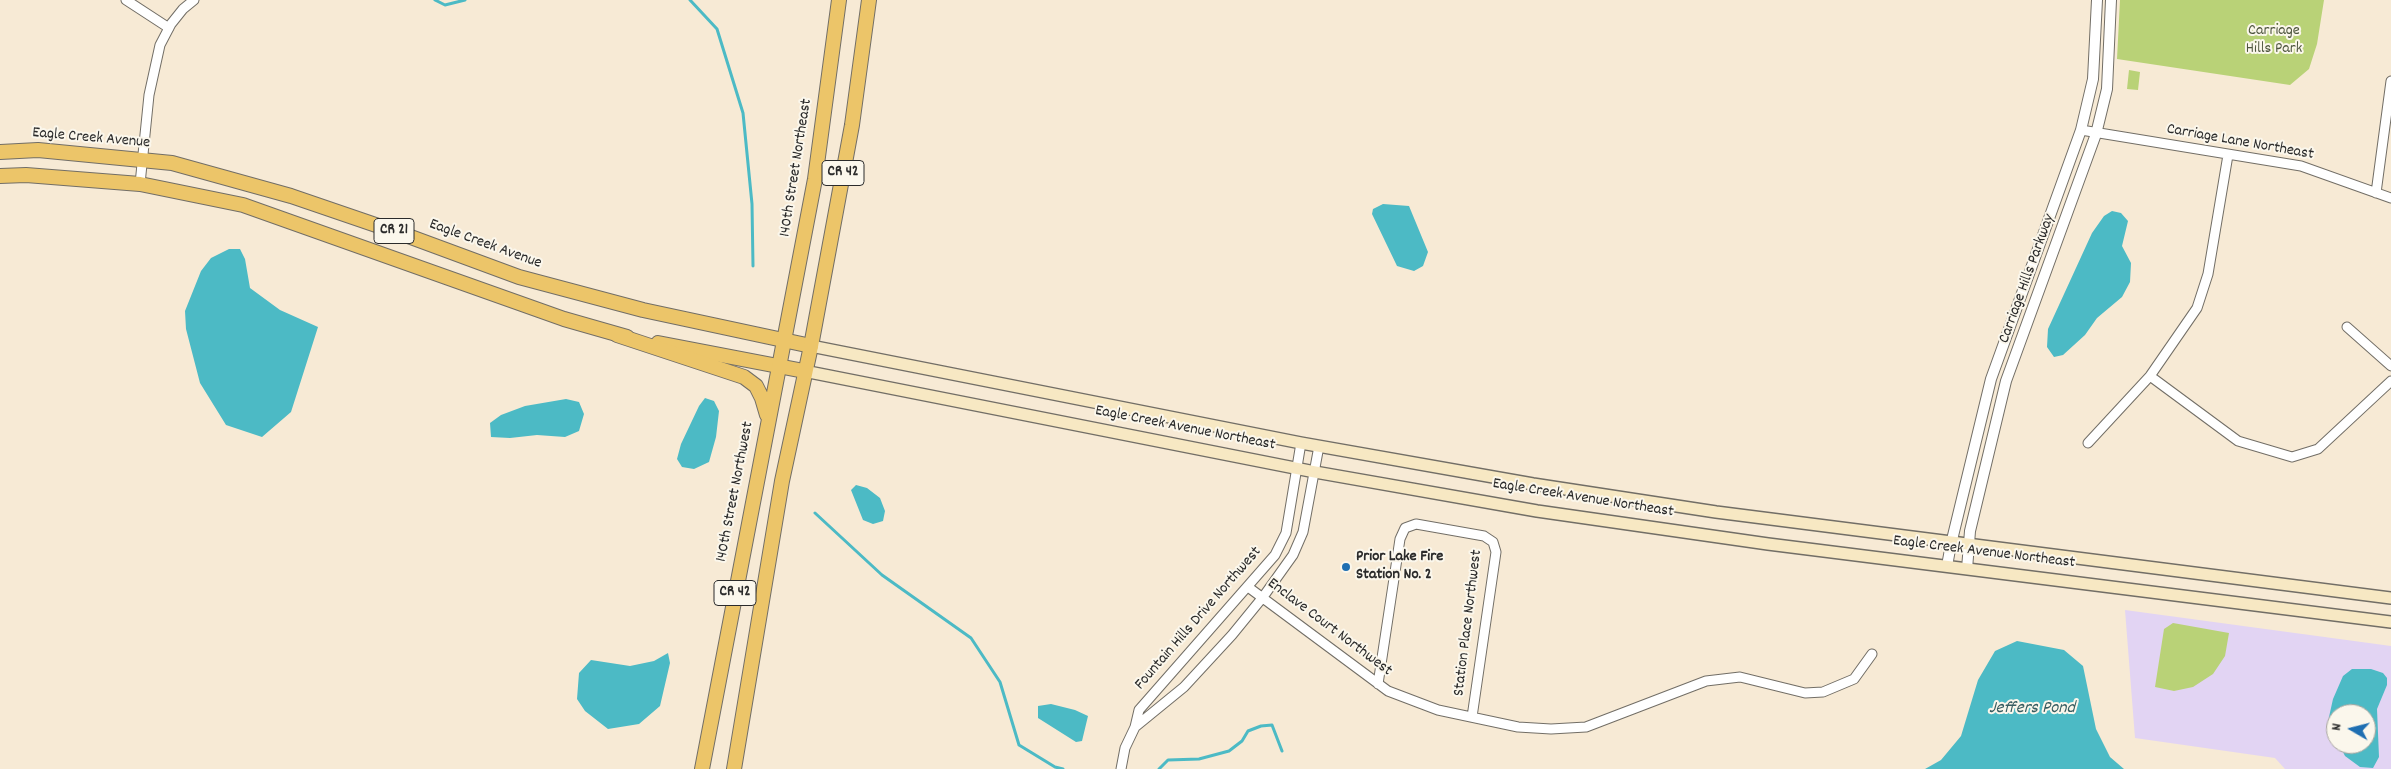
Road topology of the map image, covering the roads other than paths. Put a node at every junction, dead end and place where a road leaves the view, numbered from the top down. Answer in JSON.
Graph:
{"nodes":[{"id":1,"x":126,"y":0,"type":"edge"},
{"id":2,"x":194,"y":0,"type":"edge"},
{"id":3,"x":839,"y":0,"type":"edge"},
{"id":4,"x":869,"y":0,"type":"edge"},
{"id":5,"x":2097,"y":0,"type":"edge"},
{"id":6,"x":2112,"y":0,"type":"edge"},
{"id":7,"x":169,"y":28,"type":"junction"},
{"id":8,"x":2391,"y":82,"type":"edge"},
{"id":9,"x":2081,"y":130,"type":"junction"},
{"id":10,"x":2096,"y":134,"type":"junction"},
{"id":11,"x":0,"y":152,"type":"edge"},
{"id":12,"x":2228,"y":155,"type":"junction"},
{"id":13,"x":144,"y":161,"type":"junction"},
{"id":14,"x":0,"y":176,"type":"edge"},
{"id":15,"x":140,"y":184,"type":"junction"},
{"id":16,"x":2376,"y":193,"type":"junction"},
{"id":17,"x":2391,"y":198,"type":"edge"},
{"id":18,"x":2347,"y":327,"type":"dead end"},
{"id":19,"x":617,"y":335,"type":"junction"},
{"id":20,"x":784,"y":340,"type":"junction"},
{"id":21,"x":811,"y":346,"type":"junction"},
{"id":22,"x":778,"y":366,"type":"junction"},
{"id":23,"x":2391,"y":366,"type":"edge"},
{"id":24,"x":804,"y":372,"type":"junction"},
{"id":25,"x":2150,"y":376,"type":"junction"},
{"id":26,"x":2391,"y":381,"type":"edge"},
{"id":27,"x":768,"y":418,"type":"junction"},
{"id":28,"x":1301,"y":442,"type":"junction"},
{"id":29,"x":2088,"y":443,"type":"dead end"},
{"id":30,"x":1319,"y":446,"type":"junction"},
{"id":31,"x":1298,"y":468,"type":"junction"},
{"id":32,"x":1315,"y":472,"type":"junction"},
{"id":33,"x":1951,"y":544,"type":"junction"},
{"id":34,"x":1968,"y":546,"type":"junction"},
{"id":35,"x":1947,"y":566,"type":"junction"},
{"id":36,"x":1967,"y":569,"type":"junction"},
{"id":37,"x":1248,"y":587,"type":"junction"},
{"id":38,"x":1264,"y":597,"type":"junction"},
{"id":39,"x":2391,"y":598,"type":"edge"},
{"id":40,"x":2391,"y":622,"type":"edge"},
{"id":41,"x":1872,"y":654,"type":"dead end"},
{"id":42,"x":1378,"y":684,"type":"junction"},
{"id":43,"x":1472,"y":717,"type":"junction"},
{"id":44,"x":1135,"y":727,"type":"junction"},
{"id":45,"x":702,"y":769,"type":"edge"},
{"id":46,"x":734,"y":769,"type":"edge"},
{"id":47,"x":1121,"y":769,"type":"edge"}],
"edges":[{"from":1,"to":7,"type":"street"},
{"from":2,"to":7,"type":"street"},
{"from":3,"to":20,"type":"main road","name":"140th Street Northeast","number":"CR 42"},
{"from":4,"to":21,"type":"main road","number":"CR 42"},
{"from":5,"to":9,"type":"street","name":"Carriage Hills Parkway"},
{"from":6,"to":10,"type":"street","name":"Carriage Hills Parkway"},
{"from":7,"to":13,"type":"street"},
{"from":8,"to":16,"type":"street"},
{"from":9,"to":10,"type":"street","name":"Carriage Lane Northeast"},
{"from":9,"to":33,"type":"street","name":"Carriage Hills Parkway"},
{"from":10,"to":12,"type":"street","name":"Carriage Lane Northeast"},
{"from":10,"to":34,"type":"street","name":"Carriage Hills Parkway"},
{"from":11,"to":13,"type":"main road","name":"Eagle Creek Avenue","number":"CR 21"},
{"from":12,"to":16,"type":"street","name":"Carriage Lane Northeast"},
{"from":12,"to":25,"type":"street"},
{"from":13,"to":15,"type":"street"},
{"from":13,"to":20,"type":"main road","name":"Eagle Creek Avenue","number":"CR 21"},
{"from":14,"to":15,"type":"main road","number":"CR 21"},
{"from":15,"to":19,"type":"main road","number":"CR 21"},
{"from":16,"to":17,"type":"street","name":"Carriage Lane Northeast"},
{"from":18,"to":23,"type":"street"},
{"from":19,"to":22,"type":"main road","number":"CR 21"},
{"from":19,"to":27,"type":"main road"},
{"from":20,"to":21,"type":"main road","name":"Eagle Creek Avenue Northeast","number":"CR 21"},
{"from":20,"to":22,"type":"main road","name":"140th Street Northwest","number":"CR 42"},
{"from":21,"to":24,"type":"main road","number":"CR 42"},
{"from":21,"to":28,"type":"main road","name":"Eagle Creek Avenue Northeast","number":"CR 21"},
{"from":22,"to":24,"type":"main road","name":"Eagle Creek Avenue Northeast","number":"CR 21"},
{"from":22,"to":27,"type":"main road","name":"140th Street Northwest","number":"CR 42"},
{"from":24,"to":31,"type":"main road","name":"Eagle Creek Avenue Northeast","number":"CR 21"},
{"from":24,"to":46,"type":"main road","number":"CR 42"},
{"from":25,"to":26,"type":"street"},
{"from":25,"to":29,"type":"street"},
{"from":27,"to":45,"type":"main road","name":"140th Street Northwest","number":"CR 42"},
{"from":28,"to":30,"type":"main road","name":"Eagle Creek Avenue Northeast","number":"CR 21"},
{"from":28,"to":31,"type":"street","name":"Fountain Hills Drive Northwest"},
{"from":30,"to":32,"type":"street","name":"Fountain Hills Drive Northwest"},
{"from":30,"to":33,"type":"main road","name":"Eagle Creek Avenue Northeast","number":"CR 21"},
{"from":31,"to":32,"type":"main road","name":"Eagle Creek Avenue Northeast","number":"CR 21"},
{"from":31,"to":37,"type":"street","name":"Fountain Hills Drive Northwest"},
{"from":32,"to":35,"type":"main road","name":"Eagle Creek Avenue Northeast","number":"CR 21"},
{"from":32,"to":38,"type":"street","name":"Fountain Hills Drive Northwest"},
{"from":33,"to":34,"type":"main road","name":"Eagle Creek Avenue Northeast","number":"CR 21"},
{"from":33,"to":35,"type":"street","name":"Carriage Hills Parkway"},
{"from":34,"to":36,"type":"street","name":"Carriage Hills Parkway"},
{"from":34,"to":39,"type":"main road","name":"Eagle Creek Avenue Northeast","number":"CR 21"},
{"from":35,"to":36,"type":"main road","name":"Eagle Creek Avenue Northeast","number":"CR 21"},
{"from":36,"to":40,"type":"main road","name":"Eagle Creek Avenue Northeast","number":"CR 21"},
{"from":37,"to":38,"type":"street","name":"Enclave Court Northwest"},
{"from":37,"to":44,"type":"street","name":"Fountain Hills Drive Northwest"},
{"from":38,"to":42,"type":"street","name":"Enclave Court Northwest"},
{"from":38,"to":44,"type":"street","name":"Fountain Hills Drive Northwest"},
{"from":41,"to":43,"type":"street","name":"Enclave Court Northwest"},
{"from":42,"to":43,"type":"street","name":"Enclave Court Northwest"},
{"from":42,"to":43,"type":"street","name":"Station Place Northwest"},
{"from":44,"to":47,"type":"street","name":"Fountain Hills Drive Northwest"}]}
